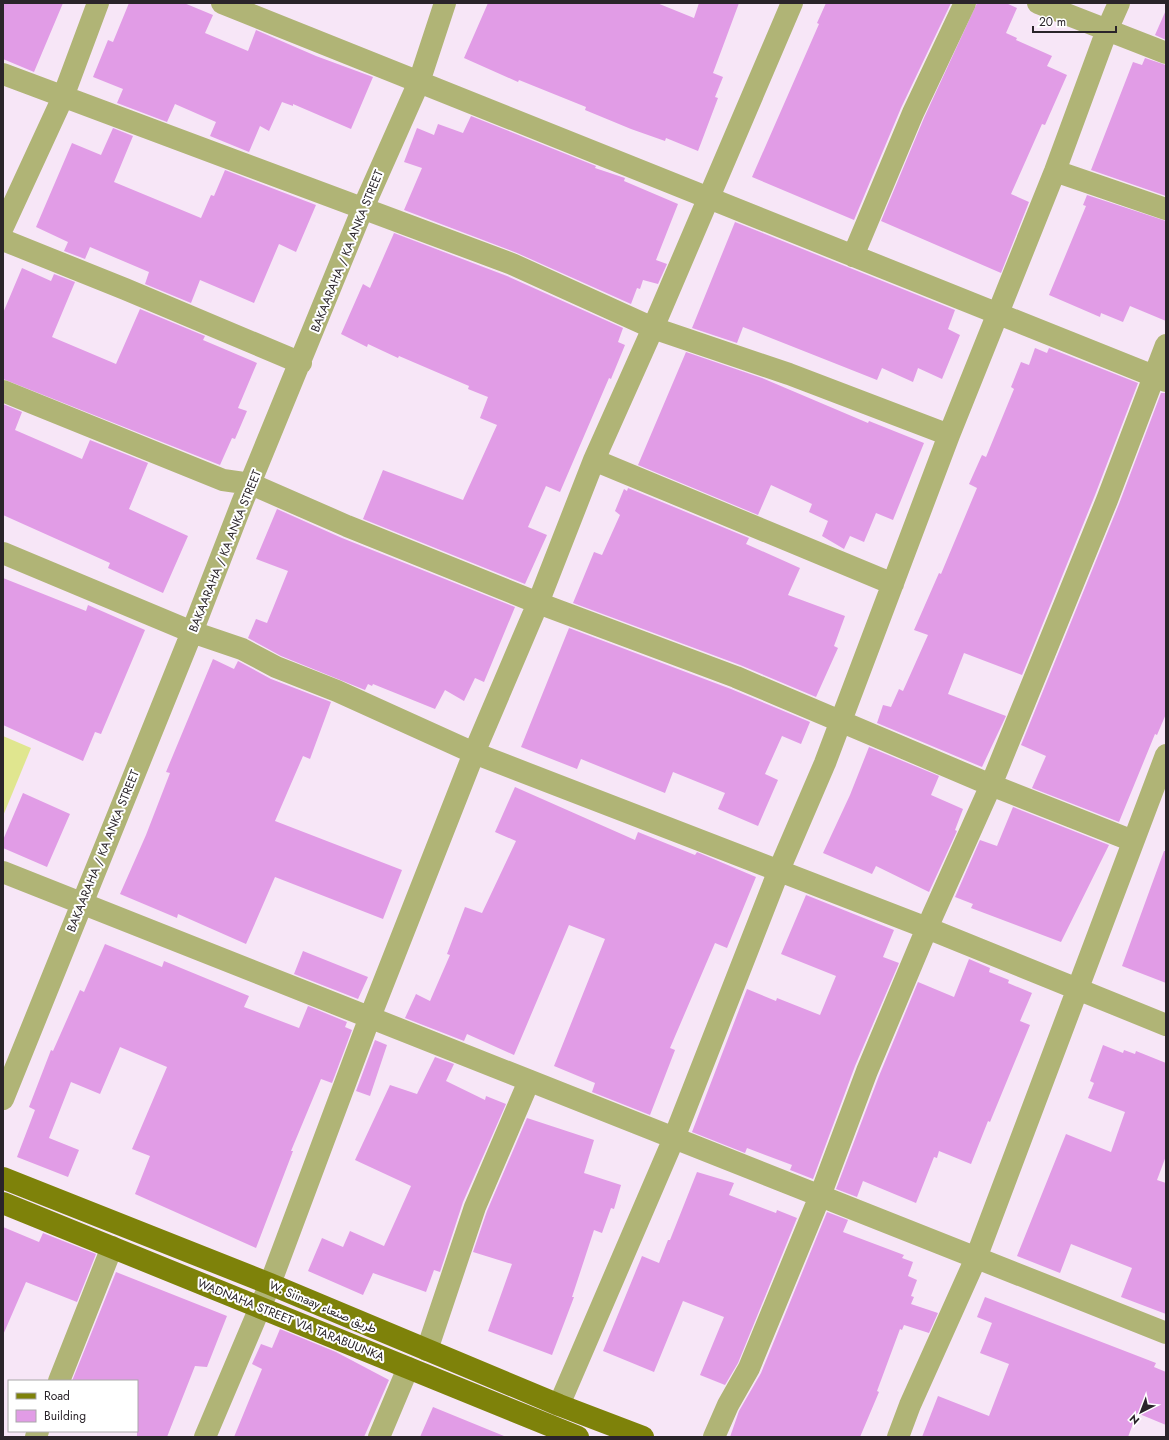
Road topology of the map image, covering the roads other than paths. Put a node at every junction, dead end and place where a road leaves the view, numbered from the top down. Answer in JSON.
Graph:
{"nodes":[{"id":1,"x":98,"y":3,"type":"edge"},
{"id":2,"x":222,"y":3,"type":"edge"},
{"id":3,"x":445,"y":3,"type":"edge"},
{"id":4,"x":792,"y":3,"type":"edge"},
{"id":5,"x":965,"y":3,"type":"edge"},
{"id":6,"x":1038,"y":3,"type":"edge"},
{"id":7,"x":1119,"y":3,"type":"edge"},
{"id":8,"x":1107,"y":30,"type":"junction"},
{"id":9,"x":1166,"y":53,"type":"edge"},
{"id":10,"x":3,"y":74,"type":"edge"},
{"id":11,"x":419,"y":82,"type":"junction"},
{"id":12,"x":62,"y":98,"type":"junction"},
{"id":13,"x":1055,"y":171,"type":"junction"},
{"id":14,"x":709,"y":198,"type":"junction"},
{"id":15,"x":363,"y":208,"type":"junction"},
{"id":16,"x":1166,"y":209,"type":"edge"},
{"id":17,"x":3,"y":227,"type":"edge"},
{"id":18,"x":3,"y":240,"type":"edge"},
{"id":19,"x":853,"y":256,"type":"junction"},
{"id":20,"x":999,"y":314,"type":"junction"},
{"id":21,"x":653,"y":328,"type":"junction"},
{"id":22,"x":1166,"y":345,"type":"edge"},
{"id":23,"x":301,"y":363,"type":"junction"},
{"id":24,"x":1160,"y":379,"type":"edge"},
{"id":25,"x":3,"y":391,"type":"edge"},
{"id":26,"x":949,"y":435,"type":"junction"},
{"id":27,"x":594,"y":460,"type":"junction"},
{"id":28,"x":251,"y":484,"type":"junction"},
{"id":29,"x":3,"y":553,"type":"edge"},
{"id":30,"x":892,"y":584,"type":"junction"},
{"id":31,"x":538,"y":603,"type":"junction"},
{"id":32,"x":192,"y":632,"type":"junction"},
{"id":33,"x":842,"y":721,"type":"junction"},
{"id":34,"x":474,"y":753,"type":"junction"},
{"id":35,"x":1166,"y":755,"type":"edge"},
{"id":36,"x":991,"y":785,"type":"junction"},
{"id":37,"x":1133,"y":841,"type":"junction"},
{"id":38,"x":779,"y":870,"type":"junction"},
{"id":39,"x":3,"y":872,"type":"edge"},
{"id":40,"x":82,"y":904,"type":"junction"},
{"id":41,"x":927,"y":928,"type":"junction"},
{"id":42,"x":1077,"y":989,"type":"junction"},
{"id":43,"x":370,"y":1017,"type":"junction"},
{"id":44,"x":1166,"y":1025,"type":"edge"},
{"id":45,"x":529,"y":1081,"type":"junction"},
{"id":46,"x":3,"y":1099,"type":"edge"},
{"id":47,"x":674,"y":1138,"type":"junction"},
{"id":48,"x":3,"y":1178,"type":"edge"},
{"id":49,"x":820,"y":1196,"type":"junction"},
{"id":50,"x":3,"y":1203,"type":"edge"},
{"id":51,"x":112,"y":1247,"type":"junction"},
{"id":52,"x":976,"y":1258,"type":"junction"},
{"id":53,"x":270,"y":1284,"type":"junction"},
{"id":54,"x":261,"y":1307,"type":"junction"},
{"id":55,"x":1166,"y":1334,"type":"edge"},
{"id":56,"x":427,"y":1350,"type":"junction"},
{"id":57,"x":408,"y":1368,"type":"junction"},
{"id":58,"x":59,"y":1380,"type":"edge"},
{"id":59,"x":559,"y":1405,"type":"junction"},
{"id":60,"x":544,"y":1431,"type":"edge"},
{"id":61,"x":207,"y":1436,"type":"edge"},
{"id":62,"x":379,"y":1437,"type":"edge"},
{"id":63,"x":578,"y":1437,"type":"edge"},
{"id":64,"x":643,"y":1437,"type":"edge"},
{"id":65,"x":714,"y":1437,"type":"edge"},
{"id":66,"x":898,"y":1437,"type":"edge"}],
"edges":[{"from":1,"to":12,"type":"street"},
{"from":2,"to":11,"type":"street"},
{"from":3,"to":11,"type":"street","name":"BAKAARAHA / KA ANKA STREET"},
{"from":4,"to":14,"type":"street"},
{"from":5,"to":19,"type":"street"},
{"from":6,"to":8,"type":"street"},
{"from":7,"to":8,"type":"street"},
{"from":8,"to":9,"type":"street"},
{"from":8,"to":13,"type":"street"},
{"from":10,"to":12,"type":"street"},
{"from":11,"to":14,"type":"street"},
{"from":11,"to":15,"type":"street","name":"BAKAARAHA / KA ANKA STREET"},
{"from":12,"to":15,"type":"street"},
{"from":12,"to":17,"type":"street"},
{"from":13,"to":16,"type":"street"},
{"from":13,"to":20,"type":"street"},
{"from":14,"to":19,"type":"street"},
{"from":14,"to":21,"type":"street"},
{"from":15,"to":21,"type":"street"},
{"from":15,"to":23,"type":"street","name":"BAKAARAHA / KA ANKA STREET"},
{"from":18,"to":23,"type":"street"},
{"from":19,"to":20,"type":"street"},
{"from":20,"to":24,"type":"street"},
{"from":20,"to":26,"type":"street"},
{"from":21,"to":26,"type":"street"},
{"from":21,"to":27,"type":"street"},
{"from":22,"to":24,"type":"street"},
{"from":23,"to":28,"type":"street","name":"BAKAARAHA / KA ANKA STREET"},
{"from":24,"to":36,"type":"street"},
{"from":25,"to":28,"type":"street"},
{"from":26,"to":30,"type":"street"},
{"from":27,"to":30,"type":"street"},
{"from":27,"to":31,"type":"street"},
{"from":28,"to":31,"type":"street"},
{"from":28,"to":32,"type":"street","name":"BAKAARAHA / KA ANKA STREET"},
{"from":29,"to":32,"type":"street"},
{"from":30,"to":33,"type":"street"},
{"from":31,"to":33,"type":"street"},
{"from":31,"to":34,"type":"street"},
{"from":32,"to":34,"type":"street"},
{"from":32,"to":40,"type":"street","name":"BAKAARAHA / KA ANKA STREET"},
{"from":33,"to":36,"type":"street"},
{"from":33,"to":38,"type":"street"},
{"from":34,"to":38,"type":"street"},
{"from":34,"to":43,"type":"street"},
{"from":35,"to":37,"type":"street"},
{"from":36,"to":37,"type":"street"},
{"from":36,"to":41,"type":"street"},
{"from":37,"to":42,"type":"street"},
{"from":38,"to":41,"type":"street"},
{"from":38,"to":47,"type":"street"},
{"from":39,"to":40,"type":"street"},
{"from":40,"to":43,"type":"street"},
{"from":40,"to":46,"type":"street","name":"BAKAARAHA / KA ANKA STREET"},
{"from":41,"to":42,"type":"street"},
{"from":41,"to":49,"type":"street"},
{"from":42,"to":44,"type":"street"},
{"from":42,"to":52,"type":"street"},
{"from":43,"to":45,"type":"street"},
{"from":43,"to":53,"type":"street"},
{"from":45,"to":47,"type":"street"},
{"from":45,"to":56,"type":"street"},
{"from":47,"to":49,"type":"street"},
{"from":47,"to":59,"type":"street"},
{"from":48,"to":53,"type":"main road","name":"W. Siinaay طريق صنعاء"},
{"from":49,"to":52,"type":"street"},
{"from":49,"to":65,"type":"street"},
{"from":50,"to":51,"type":"main road","name":"WADNAHA STREET VIA TARABUUNKA"},
{"from":51,"to":54,"type":"main road","name":"WADNAHA STREET VIA TARABUUNKA"},
{"from":51,"to":58,"type":"street"},
{"from":52,"to":55,"type":"street"},
{"from":52,"to":66,"type":"street"},
{"from":53,"to":54,"type":"street"},
{"from":53,"to":56,"type":"main road","name":"W. Siinaay طريق صنعاء"},
{"from":54,"to":57,"type":"main road","name":"WADNAHA STREET VIA TARABUUNKA"},
{"from":54,"to":61,"type":"street"},
{"from":56,"to":59,"type":"main road","name":"W. Siinaay طريق صنعاء"},
{"from":57,"to":60,"type":"main road","name":"WADNAHA STREET VIA TARABUUNKA"},
{"from":57,"to":62,"type":"street"},
{"from":59,"to":64,"type":"main road","name":"W. Siinaay طريق صنعاء"},
{"from":60,"to":63,"type":"main road","name":"WADNAHA STREET VIA TARABUUNKA"}]}
